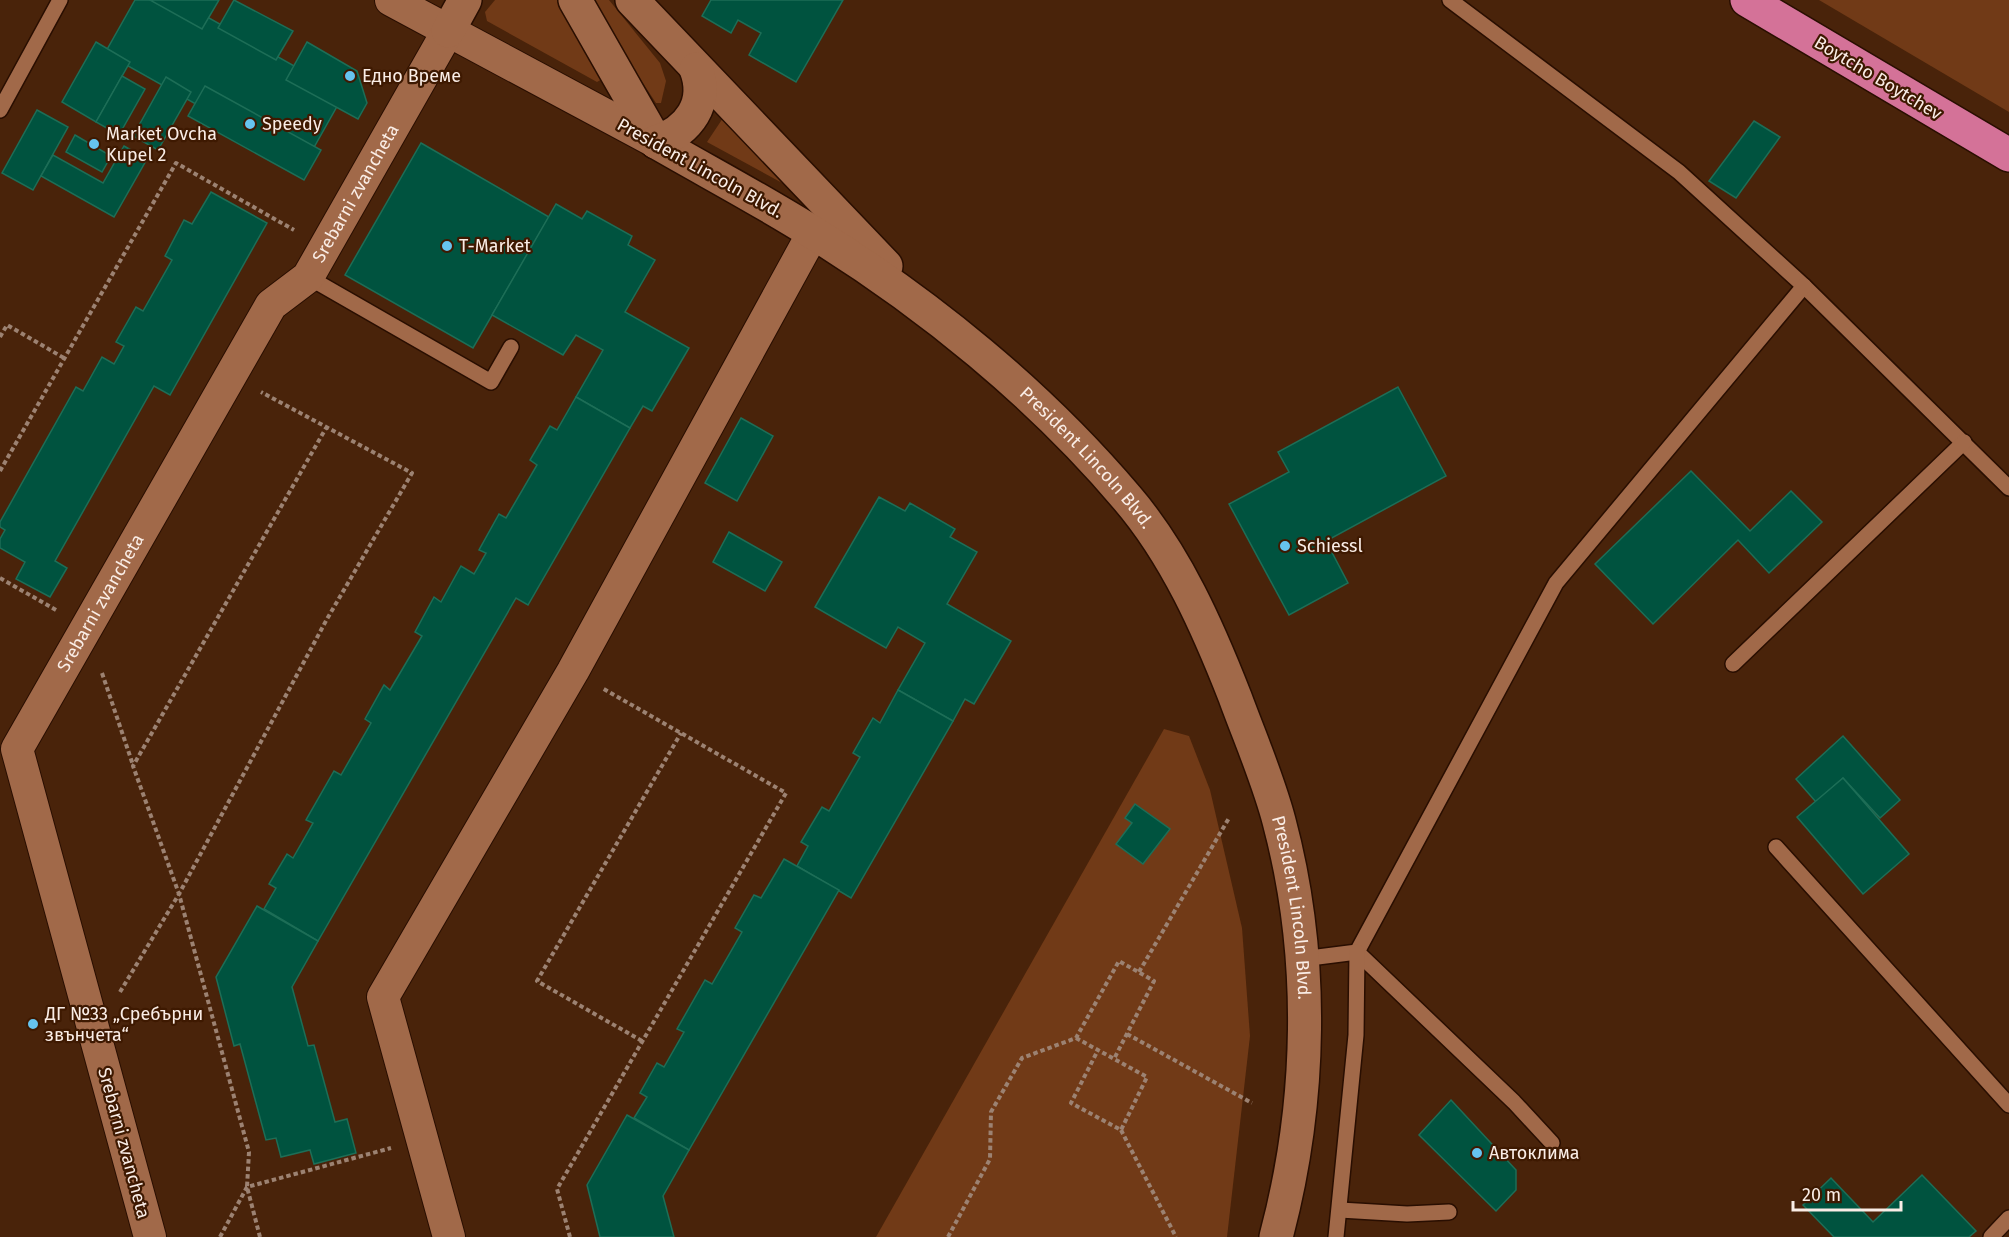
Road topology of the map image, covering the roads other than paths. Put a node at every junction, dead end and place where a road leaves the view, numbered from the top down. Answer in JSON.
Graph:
{"nodes":[{"id":1,"x":60,"y":0,"type":"edge"},
{"id":2,"x":392,"y":0,"type":"edge"},
{"id":3,"x":465,"y":0,"type":"edge"},
{"id":4,"x":575,"y":0,"type":"edge"},
{"id":5,"x":632,"y":0,"type":"edge"},
{"id":6,"x":1450,"y":0,"type":"edge"},
{"id":7,"x":1747,"y":0,"type":"edge"},
{"id":8,"x":448,"y":31,"type":"junction"},
{"id":9,"x":696,"y":69,"type":"junction"},
{"id":10,"x":0,"y":110,"type":"edge"},
{"id":11,"x":656,"y":142,"type":"junction"},
{"id":12,"x":2009,"y":155,"type":"edge"},
{"id":13,"x":813,"y":233,"type":"junction"},
{"id":14,"x":308,"y":277,"type":"junction"},
{"id":15,"x":1804,"y":286,"type":"junction"},
{"id":16,"x":928,"y":311,"type":"junction"},
{"id":17,"x":511,"y":347,"type":"dead end"},
{"id":18,"x":1964,"y":442,"type":"junction"},
{"id":19,"x":2009,"y":488,"type":"edge"},
{"id":20,"x":1733,"y":664,"type":"dead end"},
{"id":21,"x":8,"y":751,"type":"edge"},
{"id":22,"x":1776,"y":847,"type":"dead end"},
{"id":23,"x":1357,"y":952,"type":"junction"},
{"id":24,"x":1302,"y":959,"type":"junction"},
{"id":25,"x":2009,"y":1105,"type":"edge"},
{"id":26,"x":1552,"y":1143,"type":"dead end"},
{"id":27,"x":1340,"y":1210,"type":"junction"},
{"id":28,"x":1449,"y":1212,"type":"dead end"},
{"id":29,"x":2009,"y":1218,"type":"edge"},
{"id":30,"x":150,"y":1237,"type":"edge"},
{"id":31,"x":449,"y":1237,"type":"edge"},
{"id":32,"x":1276,"y":1237,"type":"edge"},
{"id":33,"x":1336,"y":1237,"type":"edge"},
{"id":34,"x":1991,"y":1237,"type":"edge"}],
"edges":[{"from":1,"to":10,"type":"lane"},
{"from":2,"to":8,"type":"street","name":"President Lincoln Blvd."},
{"from":3,"to":8,"type":"street"},
{"from":4,"to":11,"type":"street"},
{"from":5,"to":9,"type":"street"},
{"from":6,"to":15,"type":"lane"},
{"from":7,"to":12,"type":"highway","name":"Boytcho Boytchev"},
{"from":8,"to":11,"type":"street","name":"President Lincoln Blvd."},
{"from":8,"to":14,"type":"street","name":"Srebarni zvancheta"},
{"from":9,"to":11,"type":"street"},
{"from":9,"to":16,"type":"street"},
{"from":11,"to":13,"type":"street","name":"President Lincoln Blvd."},
{"from":13,"to":16,"type":"street","name":"President Lincoln Blvd."},
{"from":13,"to":31,"type":"street"},
{"from":14,"to":17,"type":"lane"},
{"from":14,"to":21,"type":"street","name":"Srebarni zvancheta"},
{"from":15,"to":18,"type":"lane"},
{"from":15,"to":23,"type":"lane"},
{"from":16,"to":24,"type":"street","name":"President Lincoln Blvd."},
{"from":18,"to":19,"type":"lane"},
{"from":18,"to":20,"type":"lane"},
{"from":21,"to":30,"type":"street","name":"Srebarni zvancheta"},
{"from":22,"to":25,"type":"lane"},
{"from":23,"to":24,"type":"lane"},
{"from":23,"to":26,"type":"lane"},
{"from":23,"to":27,"type":"lane"},
{"from":24,"to":32,"type":"street","name":"President Lincoln Blvd."},
{"from":27,"to":28,"type":"lane"},
{"from":27,"to":33,"type":"lane"},
{"from":29,"to":34,"type":"lane"}]}
